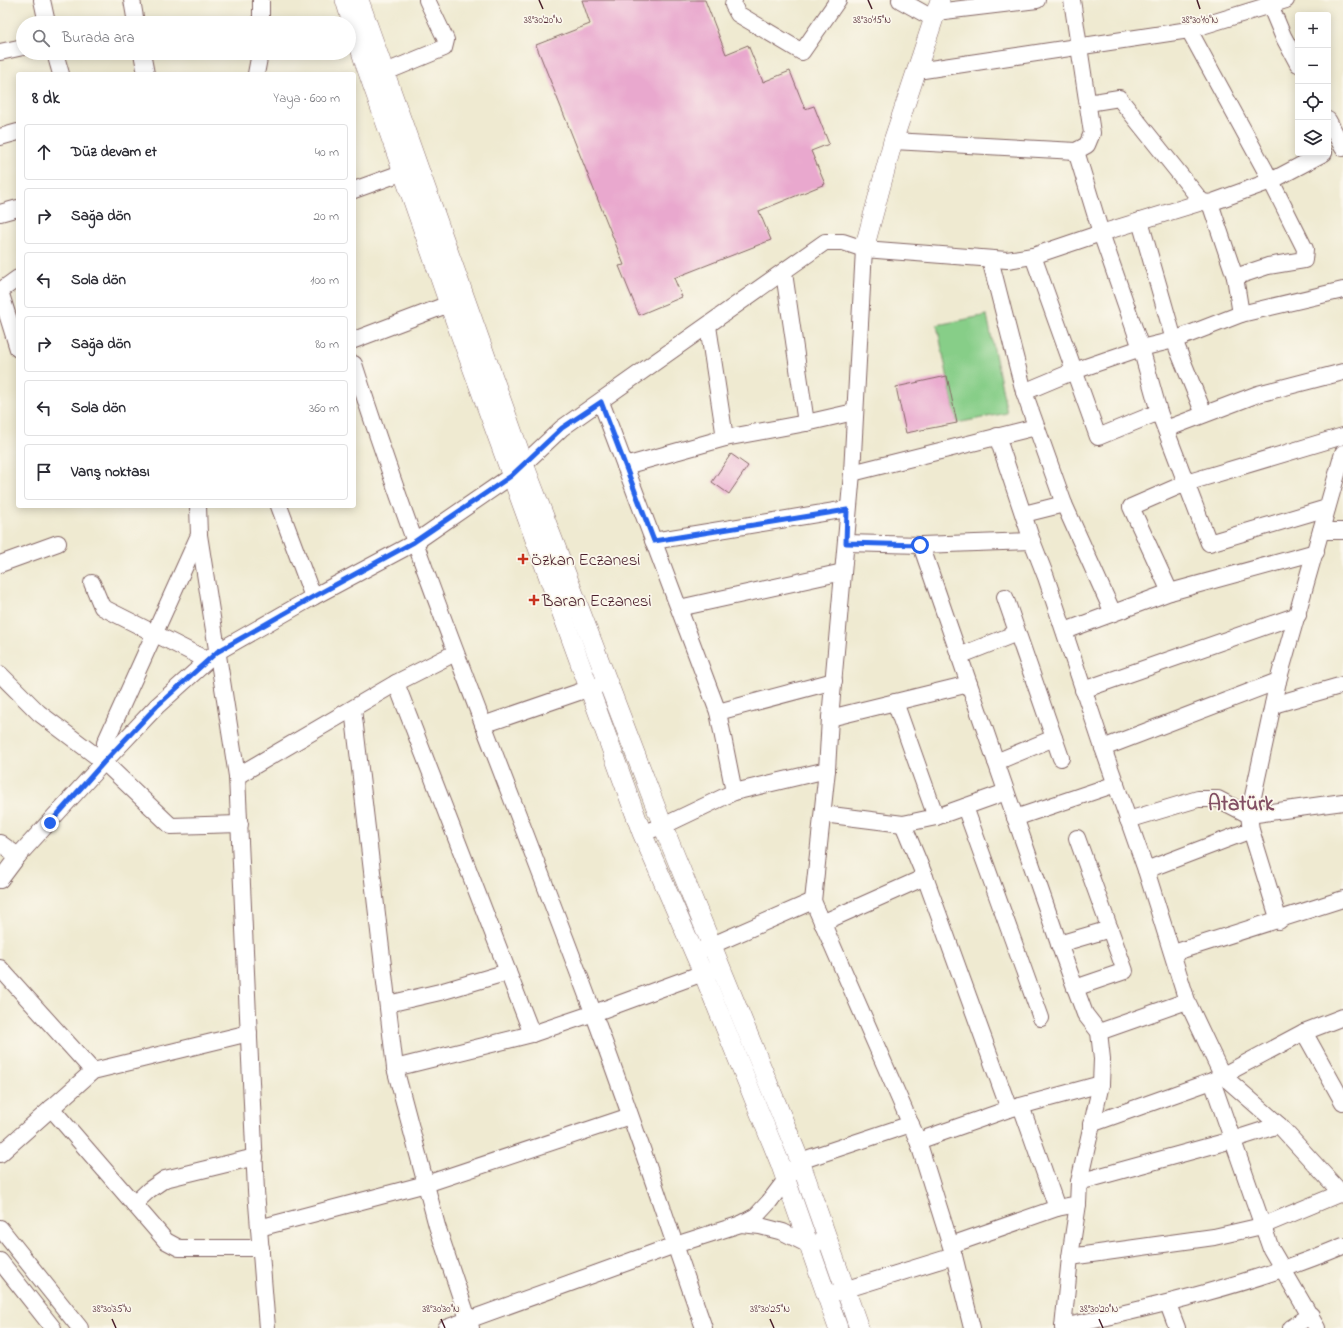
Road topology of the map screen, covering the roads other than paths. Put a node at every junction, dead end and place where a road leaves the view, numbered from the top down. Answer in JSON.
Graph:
{"nodes":[{"id":1,"x":42,"y":0,"type":"edge"},
{"id":2,"x":132,"y":0,"type":"edge"},
{"id":3,"x":261,"y":0,"type":"edge"},
{"id":4,"x":345,"y":0,"type":"edge"},
{"id":5,"x":359,"y":0,"type":"edge"},
{"id":6,"x":427,"y":0,"type":"edge"},
{"id":7,"x":734,"y":0,"type":"edge"},
{"id":8,"x":838,"y":0,"type":"edge"},
{"id":9,"x":900,"y":0,"type":"edge"},
{"id":10,"x":1037,"y":0,"type":"edge"},
{"id":11,"x":1072,"y":0,"type":"edge"},
{"id":12,"x":1286,"y":0,"type":"edge"},
{"id":13,"x":1269,"y":2,"type":"edge"},
{"id":14,"x":936,"y":10,"type":"edge"},
{"id":15,"x":45,"y":16,"type":"edge"},
{"id":16,"x":135,"y":16,"type":"edge"},
{"id":17,"x":261,"y":16,"type":"edge"},
{"id":18,"x":351,"y":16,"type":"edge"},
{"id":19,"x":356,"y":28,"type":"edge"},
{"id":20,"x":1189,"y":30,"type":"junction"},
{"id":21,"x":1079,"y":47,"type":"junction"},
{"id":22,"x":16,"y":49,"type":"edge"},
{"id":23,"x":0,"y":52,"type":"edge"},
{"id":24,"x":1295,"y":58,"type":"edge"},
{"id":25,"x":57,"y":60,"type":"edge"},
{"id":26,"x":143,"y":60,"type":"edge"},
{"id":27,"x":259,"y":60,"type":"edge"},
{"id":28,"x":917,"y":71,"type":"junction"},
{"id":29,"x":60,"y":72,"type":"edge"},
{"id":30,"x":146,"y":72,"type":"edge"},
{"id":31,"x":256,"y":72,"type":"edge"},
{"id":32,"x":386,"y":72,"type":"junction"},
{"id":33,"x":1088,"y":103,"type":"junction"},
{"id":34,"x":1331,"y":127,"type":"edge"},
{"id":35,"x":16,"y":133,"type":"edge"},
{"id":36,"x":0,"y":137,"type":"edge"},
{"id":37,"x":893,"y":141,"type":"junction"},
{"id":38,"x":1339,"y":147,"type":"edge"},
{"id":39,"x":1076,"y":151,"type":"junction"},
{"id":40,"x":1318,"y":156,"type":"edge"},
{"id":41,"x":411,"y":170,"type":"junction"},
{"id":42,"x":1271,"y":181,"type":"junction"},
{"id":43,"x":356,"y":189,"type":"edge"},
{"id":44,"x":1206,"y":203,"type":"junction"},
{"id":45,"x":16,"y":209,"type":"edge"},
{"id":46,"x":0,"y":213,"type":"edge"},
{"id":47,"x":1140,"y":221,"type":"junction"},
{"id":48,"x":1101,"y":233,"type":"junction"},
{"id":49,"x":864,"y":249,"type":"junction"},
{"id":50,"x":1033,"y":256,"type":"junction"},
{"id":51,"x":990,"y":259,"type":"junction"},
{"id":52,"x":784,"y":273,"type":"junction"},
{"id":53,"x":1235,"y":277,"type":"junction"},
{"id":54,"x":16,"y":279,"type":"edge"},
{"id":55,"x":1343,"y":290,"type":"edge"},
{"id":56,"x":0,"y":291,"type":"edge"},
{"id":57,"x":449,"y":304,"type":"junction"},
{"id":58,"x":1242,"y":314,"type":"junction"},
{"id":59,"x":708,"y":326,"type":"junction"},
{"id":60,"x":356,"y":339,"type":"edge"},
{"id":61,"x":1174,"y":340,"type":"junction"},
{"id":62,"x":16,"y":343,"type":"edge"},
{"id":63,"x":1141,"y":348,"type":"junction"},
{"id":64,"x":356,"y":371,"type":"edge"},
{"id":65,"x":1074,"y":372,"type":"junction"},
{"id":66,"x":1343,"y":372,"type":"edge"},
{"id":67,"x":1024,"y":392,"type":"junction"},
{"id":68,"x":601,"y":402,"type":"junction"},
{"id":69,"x":854,"y":412,"type":"junction"},
{"id":70,"x":1159,"y":412,"type":"junction"},
{"id":71,"x":1204,"y":414,"type":"junction"},
{"id":72,"x":806,"y":423,"type":"junction"},
{"id":73,"x":1036,"y":427,"type":"junction"},
{"id":74,"x":1166,"y":429,"type":"junction"},
{"id":75,"x":998,"y":436,"type":"junction"},
{"id":76,"x":1343,"y":436,"type":"edge"},
{"id":77,"x":725,"y":438,"type":"junction"},
{"id":78,"x":1343,"y":453,"type":"edge"},
{"id":79,"x":625,"y":466,"type":"junction"},
{"id":80,"x":518,"y":470,"type":"junction"},
{"id":81,"x":852,"y":473,"type":"junction"},
{"id":82,"x":1186,"y":483,"type":"junction"},
{"id":83,"x":1064,"y":504,"type":"junction"},
{"id":84,"x":198,"y":508,"type":"edge"},
{"id":85,"x":280,"y":508,"type":"edge"},
{"id":86,"x":1327,"y":508,"type":"junction"},
{"id":87,"x":847,"y":510,"type":"junction"},
{"id":88,"x":1024,"y":514,"type":"junction"},
{"id":89,"x":1321,"y":531,"type":"junction"},
{"id":90,"x":1343,"y":531,"type":"edge"},
{"id":91,"x":198,"y":535,"type":"junction"},
{"id":92,"x":654,"y":541,"type":"junction"},
{"id":93,"x":1032,"y":541,"type":"junction"},
{"id":94,"x":58,"y":542,"type":"dead end"},
{"id":95,"x":414,"y":542,"type":"junction"},
{"id":96,"x":846,"y":543,"type":"junction"},
{"id":97,"x":920,"y":545,"type":"junction"},
{"id":98,"x":1316,"y":552,"type":"junction"},
{"id":99,"x":0,"y":564,"type":"edge"},
{"id":100,"x":843,"y":572,"type":"junction"},
{"id":101,"x":92,"y":583,"type":"dead end"},
{"id":102,"x":1170,"y":592,"type":"junction"},
{"id":103,"x":313,"y":597,"type":"junction"},
{"id":104,"x":1005,"y":597,"type":"dead end"},
{"id":105,"x":679,"y":608,"type":"junction"},
{"id":106,"x":1114,"y":613,"type":"junction"},
{"id":107,"x":1298,"y":615,"type":"junction"},
{"id":108,"x":1065,"y":631,"type":"junction"},
{"id":109,"x":154,"y":633,"type":"junction"},
{"id":110,"x":1017,"y":633,"type":"junction"},
{"id":111,"x":455,"y":653,"type":"junction"},
{"id":112,"x":212,"y":656,"type":"junction"},
{"id":113,"x":959,"y":656,"type":"junction"},
{"id":114,"x":0,"y":674,"type":"edge"},
{"id":115,"x":834,"y":681,"type":"junction"},
{"id":116,"x":1278,"y":681,"type":"junction"},
{"id":117,"x":608,"y":682,"type":"junction"},
{"id":118,"x":396,"y":683,"type":"junction"},
{"id":119,"x":969,"y":684,"type":"junction"},
{"id":120,"x":1343,"y":684,"type":"edge"},
{"id":121,"x":590,"y":688,"type":"junction"},
{"id":122,"x":1083,"y":690,"type":"junction"},
{"id":123,"x":895,"y":702,"type":"junction"},
{"id":124,"x":1273,"y":705,"type":"junction"},
{"id":125,"x":353,"y":709,"type":"junction"},
{"id":126,"x":718,"y":712,"type":"junction"},
{"id":127,"x":830,"y":718,"type":"junction"},
{"id":128,"x":483,"y":725,"type":"junction"},
{"id":129,"x":1054,"y":738,"type":"junction"},
{"id":130,"x":1103,"y":748,"type":"junction"},
{"id":131,"x":1061,"y":758,"type":"dead end"},
{"id":132,"x":104,"y":762,"type":"junction"},
{"id":133,"x":996,"y":762,"type":"junction"},
{"id":134,"x":827,"y":770,"type":"junction"},
{"id":135,"x":237,"y":776,"type":"junction"},
{"id":136,"x":1116,"y":784,"type":"junction"},
{"id":137,"x":734,"y":792,"type":"junction"},
{"id":138,"x":1006,"y":792,"type":"junction"},
{"id":139,"x":1343,"y":802,"type":"edge"},
{"id":140,"x":965,"y":807,"type":"junction"},
{"id":141,"x":823,"y":814,"type":"junction"},
{"id":142,"x":936,"y":817,"type":"junction"},
{"id":143,"x":1015,"y":818,"type":"junction"},
{"id":144,"x":1128,"y":820,"type":"junction"},
{"id":145,"x":1250,"y":823,"type":"junction"},
{"id":146,"x":240,"y":824,"type":"junction"},
{"id":147,"x":902,"y":824,"type":"junction"},
{"id":148,"x":663,"y":826,"type":"junction"},
{"id":149,"x":642,"y":833,"type":"junction"},
{"id":150,"x":1077,"y":838,"type":"dead end"},
{"id":151,"x":0,"y":843,"type":"edge"},
{"id":152,"x":18,"y":856,"type":"junction"},
{"id":153,"x":1146,"y":870,"type":"junction"},
{"id":154,"x":925,"y":878,"type":"junction"},
{"id":155,"x":0,"y":880,"type":"edge"},
{"id":156,"x":1343,"y":899,"type":"edge"},
{"id":157,"x":813,"y":901,"type":"junction"},
{"id":158,"x":1279,"y":921,"type":"junction"},
{"id":159,"x":822,"y":923,"type":"junction"},
{"id":160,"x":1110,"y":929,"type":"junction"},
{"id":161,"x":1059,"y":944,"type":"junction"},
{"id":162,"x":703,"y":949,"type":"junction"},
{"id":163,"x":1173,"y":953,"type":"junction"},
{"id":164,"x":0,"y":968,"type":"edge"},
{"id":165,"x":711,"y":970,"type":"junction"},
{"id":166,"x":508,"y":972,"type":"junction"},
{"id":167,"x":1075,"y":988,"type":"junction"},
{"id":168,"x":1187,"y":1001,"type":"junction"},
{"id":169,"x":388,"y":1004,"type":"junction"},
{"id":170,"x":594,"y":1013,"type":"junction"},
{"id":171,"x":1343,"y":1017,"type":"edge"},
{"id":172,"x":1041,"y":1018,"type":"dead end"},
{"id":173,"x":1099,"y":1032,"type":"junction"},
{"id":174,"x":1304,"y":1032,"type":"junction"},
{"id":175,"x":249,"y":1033,"type":"junction"},
{"id":176,"x":532,"y":1034,"type":"junction"},
{"id":177,"x":395,"y":1068,"type":"junction"},
{"id":178,"x":93,"y":1071,"type":"junction"},
{"id":179,"x":1217,"y":1078,"type":"junction"},
{"id":180,"x":1100,"y":1084,"type":"junction"},
{"id":181,"x":1343,"y":1102,"type":"edge"},
{"id":182,"x":51,"y":1108,"type":"junction"},
{"id":183,"x":1015,"y":1108,"type":"junction"},
{"id":184,"x":630,"y":1116,"type":"junction"},
{"id":185,"x":911,"y":1124,"type":"junction"},
{"id":186,"x":1091,"y":1124,"type":"junction"},
{"id":187,"x":1279,"y":1124,"type":"junction"},
{"id":188,"x":1232,"y":1140,"type":"junction"},
{"id":189,"x":918,"y":1141,"type":"junction"},
{"id":190,"x":0,"y":1154,"type":"edge"},
{"id":191,"x":255,"y":1157,"type":"junction"},
{"id":192,"x":800,"y":1161,"type":"junction"},
{"id":193,"x":786,"y":1179,"type":"junction"},
{"id":194,"x":1079,"y":1182,"type":"junction"},
{"id":195,"x":426,"y":1184,"type":"junction"},
{"id":196,"x":1342,"y":1194,"type":"edge"},
{"id":197,"x":134,"y":1204,"type":"junction"},
{"id":198,"x":1078,"y":1204,"type":"junction"},
{"id":199,"x":1057,"y":1208,"type":"junction"},
{"id":200,"x":741,"y":1224,"type":"junction"},
{"id":201,"x":1262,"y":1226,"type":"junction"},
{"id":202,"x":0,"y":1228,"type":"edge"},
{"id":203,"x":259,"y":1228,"type":"junction"},
{"id":204,"x":828,"y":1239,"type":"junction"},
{"id":205,"x":675,"y":1245,"type":"junction"},
{"id":206,"x":809,"y":1245,"type":"junction"},
{"id":207,"x":1343,"y":1246,"type":"edge"},
{"id":208,"x":261,"y":1248,"type":"junction"},
{"id":209,"x":952,"y":1251,"type":"junction"},
{"id":210,"x":1070,"y":1257,"type":"junction"},
{"id":211,"x":0,"y":1261,"type":"edge"},
{"id":212,"x":1283,"y":1268,"type":"junction"},
{"id":213,"x":845,"y":1289,"type":"junction"},
{"id":214,"x":827,"y":1295,"type":"junction"},
{"id":215,"x":1168,"y":1304,"type":"junction"},
{"id":216,"x":1314,"y":1322,"type":"edge"},
{"id":217,"x":470,"y":1324,"type":"edge"},
{"id":218,"x":1063,"y":1327,"type":"edge"},
{"id":219,"x":53,"y":1328,"type":"edge"},
{"id":220,"x":80,"y":1328,"type":"edge"},
{"id":221,"x":267,"y":1328,"type":"edge"},
{"id":222,"x":446,"y":1328,"type":"edge"},
{"id":223,"x":704,"y":1328,"type":"edge"},
{"id":224,"x":838,"y":1328,"type":"edge"},
{"id":225,"x":858,"y":1328,"type":"edge"},
{"id":226,"x":972,"y":1328,"type":"edge"},
{"id":227,"x":1177,"y":1328,"type":"edge"},
{"id":228,"x":1291,"y":1328,"type":"edge"}],
"edges":[{"from":1,"to":15,"type":"street"},
{"from":2,"to":16,"type":"street"},
{"from":3,"to":17,"type":"street"},
{"from":4,"to":18,"type":"street"},
{"from":5,"to":32,"type":"street"},
{"from":6,"to":32,"type":"street"},
{"from":7,"to":8,"type":"street"},
{"from":9,"to":14,"type":"street"},
{"from":10,"to":14,"type":"street"},
{"from":11,"to":21,"type":"street"},
{"from":12,"to":13,"type":"street"},
{"from":13,"to":20,"type":"street"},
{"from":13,"to":24,"type":"street"},
{"from":14,"to":28,"type":"street"},
{"from":19,"to":41,"type":"street"},
{"from":20,"to":21,"type":"street"},
{"from":20,"to":42,"type":"street"},
{"from":21,"to":28,"type":"street"},
{"from":21,"to":33,"type":"street"},
{"from":22,"to":23,"type":"street"},
{"from":25,"to":29,"type":"street"},
{"from":26,"to":30,"type":"street"},
{"from":27,"to":31,"type":"street"},
{"from":28,"to":37,"type":"street"},
{"from":32,"to":41,"type":"street"},
{"from":33,"to":39,"type":"street"},
{"from":33,"to":44,"type":"street"},
{"from":34,"to":38,"type":"street"},
{"from":35,"to":36,"type":"street"},
{"from":37,"to":39,"type":"street"},
{"from":37,"to":49,"type":"street"},
{"from":39,"to":48,"type":"street"},
{"from":40,"to":42,"type":"street"},
{"from":41,"to":43,"type":"street"},
{"from":41,"to":57,"type":"street"},
{"from":41,"to":80,"type":"street"},
{"from":42,"to":44,"type":"street"},
{"from":42,"to":53,"type":"street"},
{"from":44,"to":47,"type":"street"},
{"from":44,"to":53,"type":"street"},
{"from":45,"to":46,"type":"street"},
{"from":47,"to":48,"type":"street"},
{"from":47,"to":61,"type":"street"},
{"from":48,"to":50,"type":"street"},
{"from":48,"to":63,"type":"street"},
{"from":49,"to":51,"type":"street"},
{"from":49,"to":52,"type":"street"},
{"from":49,"to":69,"type":"street"},
{"from":50,"to":51,"type":"street"},
{"from":50,"to":65,"type":"street"},
{"from":51,"to":67,"type":"street"},
{"from":52,"to":59,"type":"street"},
{"from":52,"to":72,"type":"street"},
{"from":53,"to":58,"type":"street"},
{"from":54,"to":56,"type":"street"},
{"from":55,"to":58,"type":"street"},
{"from":56,"to":62,"type":"street"},
{"from":57,"to":60,"type":"street"},
{"from":57,"to":80,"type":"street"},
{"from":58,"to":61,"type":"street"},
{"from":59,"to":68,"type":"street"},
{"from":59,"to":77,"type":"street"},
{"from":61,"to":63,"type":"street"},
{"from":61,"to":71,"type":"street"},
{"from":63,"to":65,"type":"street"},
{"from":63,"to":70,"type":"street"},
{"from":64,"to":95,"type":"street"},
{"from":65,"to":67,"type":"street"},
{"from":65,"to":70,"type":"street"},
{"from":66,"to":71,"type":"street"},
{"from":67,"to":73,"type":"street"},
{"from":68,"to":79,"type":"street"},
{"from":68,"to":80,"type":"street"},
{"from":69,"to":72,"type":"street"},
{"from":69,"to":81,"type":"street"},
{"from":70,"to":74,"type":"street"},
{"from":71,"to":74,"type":"street"},
{"from":72,"to":77,"type":"street"},
{"from":73,"to":75,"type":"street"},
{"from":73,"to":83,"type":"street"},
{"from":74,"to":82,"type":"street"},
{"from":75,"to":81,"type":"street"},
{"from":75,"to":88,"type":"street"},
{"from":76,"to":82,"type":"street"},
{"from":77,"to":79,"type":"street"},
{"from":78,"to":86,"type":"street"},
{"from":79,"to":92,"type":"street"},
{"from":80,"to":95,"type":"street"},
{"from":80,"to":117,"type":"street"},
{"from":80,"to":121,"type":"street"},
{"from":81,"to":87,"type":"street"},
{"from":82,"to":86,"type":"street"},
{"from":82,"to":102,"type":"street"},
{"from":83,"to":88,"type":"street"},
{"from":83,"to":106,"type":"street"},
{"from":84,"to":91,"type":"street"},
{"from":85,"to":103,"type":"street"},
{"from":86,"to":89,"type":"street"},
{"from":87,"to":92,"type":"street"},
{"from":87,"to":96,"type":"street"},
{"from":88,"to":93,"type":"street"},
{"from":89,"to":90,"type":"street"},
{"from":89,"to":98,"type":"street"},
{"from":91,"to":109,"type":"street"},
{"from":91,"to":112,"type":"street"},
{"from":92,"to":105,"type":"street"},
{"from":93,"to":97,"type":"street"},
{"from":93,"to":108,"type":"street"},
{"from":94,"to":99,"type":"street"},
{"from":95,"to":103,"type":"street"},
{"from":95,"to":111,"type":"street"},
{"from":96,"to":97,"type":"street"},
{"from":96,"to":100,"type":"street"},
{"from":97,"to":113,"type":"street"},
{"from":98,"to":102,"type":"street"},
{"from":98,"to":107,"type":"street"},
{"from":100,"to":105,"type":"street"},
{"from":100,"to":115,"type":"street"},
{"from":101,"to":109,"type":"street"},
{"from":102,"to":106,"type":"street"},
{"from":103,"to":112,"type":"street"},
{"from":104,"to":110,"type":"street"},
{"from":105,"to":126,"type":"street"},
{"from":106,"to":108,"type":"street"},
{"from":107,"to":116,"type":"street"},
{"from":107,"to":122,"type":"street"},
{"from":108,"to":122,"type":"street"},
{"from":109,"to":112,"type":"street"},
{"from":109,"to":132,"type":"street"},
{"from":110,"to":113,"type":"street"},
{"from":110,"to":129,"type":"street"},
{"from":111,"to":118,"type":"street"},
{"from":111,"to":128,"type":"street"},
{"from":112,"to":132,"type":"street"},
{"from":112,"to":135,"type":"street"},
{"from":113,"to":119,"type":"street"},
{"from":114,"to":132,"type":"street"},
{"from":115,"to":126,"type":"street"},
{"from":115,"to":127,"type":"street"},
{"from":116,"to":124,"type":"street"},
{"from":116,"to":130,"type":"street"},
{"from":117,"to":121,"type":"street"},
{"from":117,"to":148,"type":"street"},
{"from":118,"to":125,"type":"street"},
{"from":118,"to":166,"type":"street"},
{"from":119,"to":123,"type":"street"},
{"from":119,"to":133,"type":"street"},
{"from":120,"to":124,"type":"street"},
{"from":121,"to":128,"type":"street"},
{"from":121,"to":149,"type":"street"},
{"from":122,"to":130,"type":"street"},
{"from":123,"to":127,"type":"street"},
{"from":123,"to":142,"type":"street"},
{"from":124,"to":145,"type":"street"},
{"from":125,"to":135,"type":"street"},
{"from":125,"to":169,"type":"street"},
{"from":126,"to":137,"type":"street"},
{"from":127,"to":134,"type":"street"},
{"from":128,"to":170,"type":"street"},
{"from":129,"to":131,"type":"street"},
{"from":129,"to":133,"type":"street"},
{"from":130,"to":136,"type":"street"},
{"from":132,"to":146,"type":"street"},
{"from":132,"to":152,"type":"street"},
{"from":133,"to":138,"type":"street"},
{"from":134,"to":137,"type":"street"},
{"from":134,"to":141,"type":"street"},
{"from":135,"to":146,"type":"street"},
{"from":136,"to":143,"type":"street"},
{"from":136,"to":144,"type":"street"},
{"from":137,"to":148,"type":"street"},
{"from":138,"to":140,"type":"street"},
{"from":138,"to":143,"type":"street"},
{"from":139,"to":145,"type":"street"},
{"from":140,"to":142,"type":"street"},
{"from":140,"to":172,"type":"street"},
{"from":141,"to":147,"type":"street"},
{"from":141,"to":157,"type":"street"},
{"from":142,"to":147,"type":"street"},
{"from":143,"to":161,"type":"street"},
{"from":144,"to":145,"type":"street"},
{"from":144,"to":153,"type":"street"},
{"from":145,"to":153,"type":"street"},
{"from":145,"to":158,"type":"street"},
{"from":146,"to":175,"type":"street"},
{"from":147,"to":154,"type":"street"},
{"from":148,"to":149,"type":"street"},
{"from":148,"to":162,"type":"street"},
{"from":149,"to":162,"type":"street"},
{"from":150,"to":160,"type":"street"},
{"from":151,"to":152,"type":"street"},
{"from":152,"to":155,"type":"street"},
{"from":153,"to":163,"type":"street"},
{"from":154,"to":159,"type":"street"},
{"from":154,"to":183,"type":"street"},
{"from":156,"to":158,"type":"street"},
{"from":157,"to":159,"type":"street"},
{"from":157,"to":162,"type":"street"},
{"from":158,"to":163,"type":"street"},
{"from":159,"to":185,"type":"street"},
{"from":160,"to":161,"type":"street"},
{"from":160,"to":167,"type":"street"},
{"from":161,"to":167,"type":"street"},
{"from":162,"to":165,"type":"street"},
{"from":163,"to":168,"type":"street"},
{"from":164,"to":178,"type":"street"},
{"from":165,"to":170,"type":"street"},
{"from":165,"to":192,"type":"street"},
{"from":165,"to":193,"type":"street"},
{"from":166,"to":169,"type":"street"},
{"from":166,"to":176,"type":"street"},
{"from":167,"to":173,"type":"street"},
{"from":168,"to":173,"type":"street"},
{"from":168,"to":179,"type":"street"},
{"from":169,"to":177,"type":"street"},
{"from":170,"to":176,"type":"street"},
{"from":170,"to":184,"type":"street"},
{"from":171,"to":174,"type":"street"},
{"from":173,"to":180,"type":"street"},
{"from":174,"to":179,"type":"street"},
{"from":174,"to":181,"type":"street"},
{"from":175,"to":178,"type":"street"},
{"from":175,"to":191,"type":"street"},
{"from":176,"to":177,"type":"street"},
{"from":177,"to":195,"type":"street"},
{"from":178,"to":182,"type":"street"},
{"from":179,"to":186,"type":"street"},
{"from":179,"to":187,"type":"street"},
{"from":179,"to":188,"type":"street"},
{"from":180,"to":183,"type":"street"},
{"from":180,"to":186,"type":"street"},
{"from":182,"to":190,"type":"street"},
{"from":182,"to":197,"type":"street"},
{"from":183,"to":189,"type":"street"},
{"from":183,"to":199,"type":"street"},
{"from":184,"to":195,"type":"street"},
{"from":184,"to":205,"type":"street"},
{"from":185,"to":189,"type":"street"},
{"from":185,"to":192,"type":"street"},
{"from":186,"to":194,"type":"street"},
{"from":187,"to":188,"type":"street"},
{"from":187,"to":196,"type":"street"},
{"from":188,"to":194,"type":"street"},
{"from":188,"to":201,"type":"street"},
{"from":189,"to":209,"type":"street"},
{"from":191,"to":197,"type":"street"},
{"from":191,"to":203,"type":"street"},
{"from":192,"to":193,"type":"street"},
{"from":192,"to":204,"type":"street"},
{"from":193,"to":200,"type":"street"},
{"from":193,"to":206,"type":"street"},
{"from":194,"to":198,"type":"street"},
{"from":195,"to":203,"type":"street"},
{"from":195,"to":217,"type":"street"},
{"from":196,"to":201,"type":"street"},
{"from":197,"to":208,"type":"street"},
{"from":198,"to":199,"type":"street"},
{"from":198,"to":210,"type":"street"},
{"from":199,"to":209,"type":"street"},
{"from":200,"to":205,"type":"street"},
{"from":200,"to":206,"type":"street"},
{"from":201,"to":210,"type":"street"},
{"from":201,"to":212,"type":"street"},
{"from":202,"to":220,"type":"street"},
{"from":203,"to":208,"type":"street"},
{"from":204,"to":206,"type":"street"},
{"from":204,"to":213,"type":"street"},
{"from":205,"to":217,"type":"street"},
{"from":205,"to":223,"type":"street"},
{"from":206,"to":214,"type":"street"},
{"from":207,"to":212,"type":"street"},
{"from":208,"to":221,"type":"street"},
{"from":209,"to":213,"type":"street"},
{"from":209,"to":226,"type":"street"},
{"from":210,"to":218,"type":"street"},
{"from":211,"to":219,"type":"street"},
{"from":212,"to":215,"type":"street"},
{"from":212,"to":216,"type":"street"},
{"from":213,"to":214,"type":"street"},
{"from":213,"to":225,"type":"street"},
{"from":214,"to":224,"type":"street"},
{"from":215,"to":218,"type":"street"},
{"from":215,"to":227,"type":"street"},
{"from":216,"to":228,"type":"street"},
{"from":217,"to":222,"type":"street"}]}
